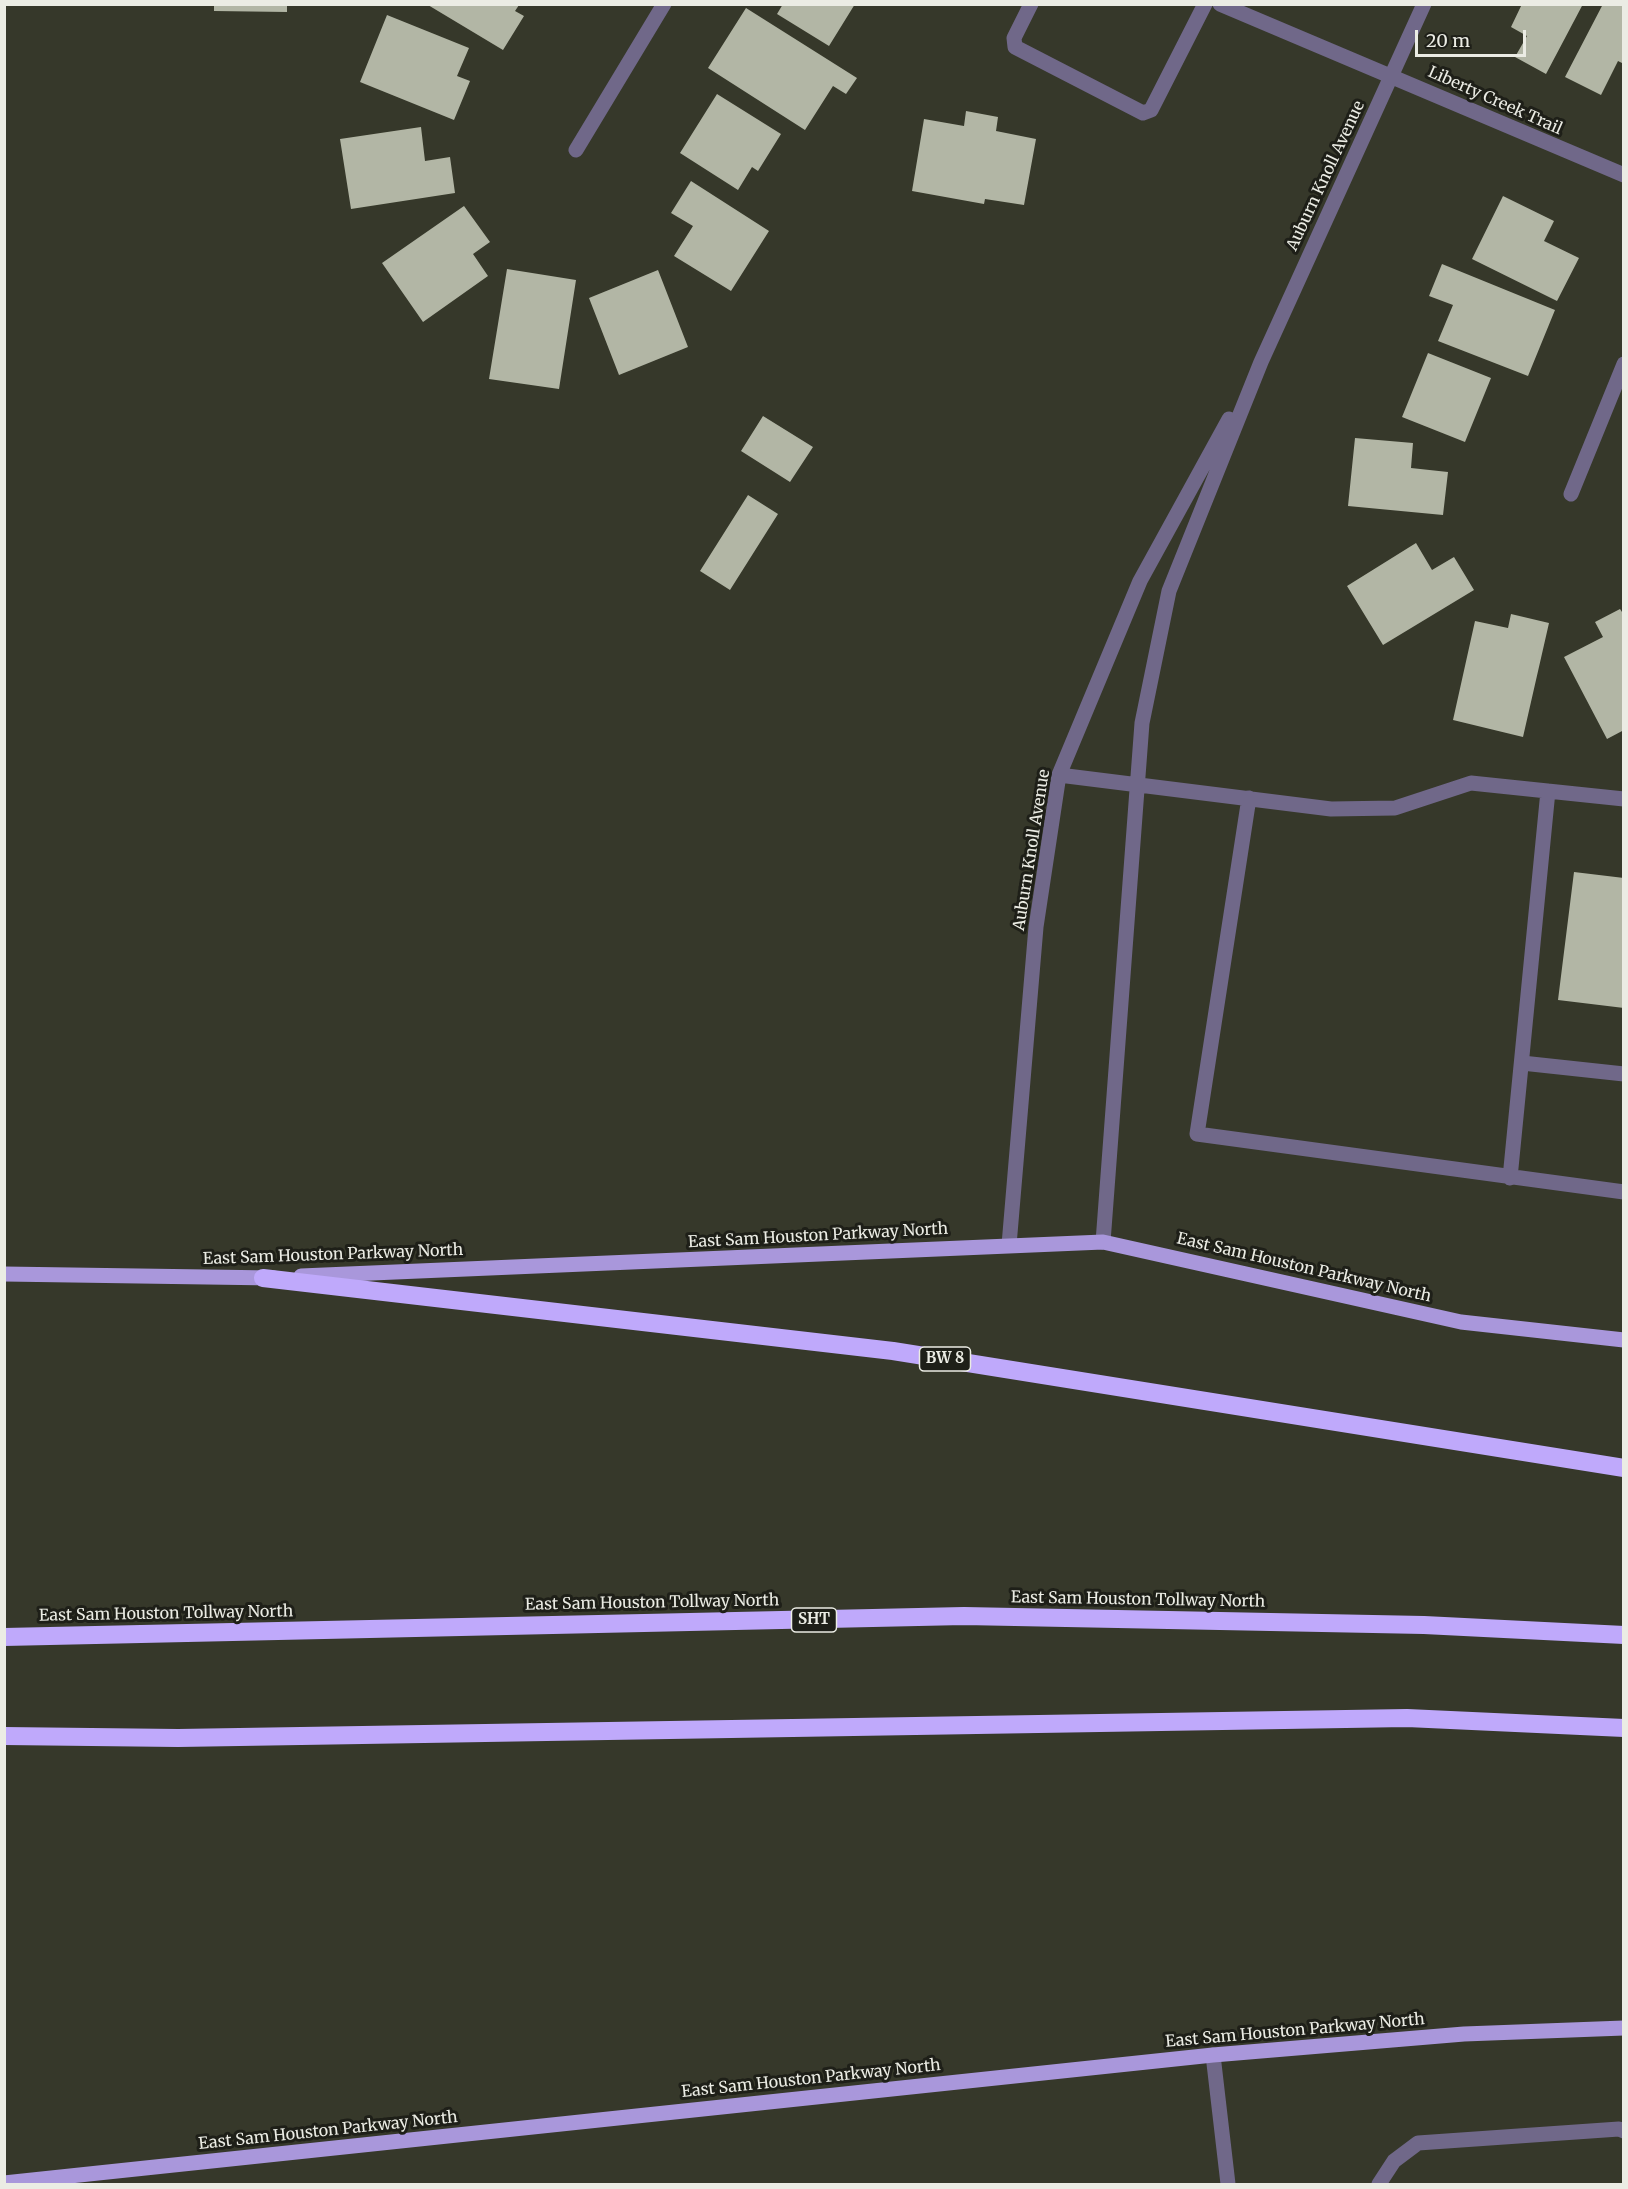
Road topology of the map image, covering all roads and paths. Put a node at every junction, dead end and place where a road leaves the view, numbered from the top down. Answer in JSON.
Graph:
{"nodes":[{"id":1,"x":664,"y":4,"type":"edge"},
{"id":2,"x":1031,"y":4,"type":"edge"},
{"id":3,"x":1205,"y":4,"type":"edge"},
{"id":4,"x":1220,"y":4,"type":"edge"},
{"id":5,"x":1424,"y":4,"type":"edge"},
{"id":6,"x":1392,"y":75,"type":"junction"},
{"id":7,"x":576,"y":150,"type":"dead end"},
{"id":8,"x":1623,"y":175,"type":"edge"},
{"id":9,"x":1261,"y":362,"type":"junction"},
{"id":10,"x":1623,"y":364,"type":"edge"},
{"id":11,"x":1570,"y":494,"type":"dead end"},
{"id":12,"x":1059,"y":775,"type":"junction"},
{"id":13,"x":1138,"y":785,"type":"junction"},
{"id":14,"x":1548,"y":791,"type":"junction"},
{"id":15,"x":1249,"y":798,"type":"junction"},
{"id":16,"x":1623,"y":800,"type":"edge"},
{"id":17,"x":1522,"y":1063,"type":"junction"},
{"id":18,"x":1623,"y":1074,"type":"edge"},
{"id":19,"x":1510,"y":1178,"type":"junction"},
{"id":20,"x":1623,"y":1192,"type":"edge"},
{"id":21,"x":1103,"y":1242,"type":"junction"},
{"id":22,"x":1009,"y":1245,"type":"junction"},
{"id":23,"x":4,"y":1274,"type":"edge"},
{"id":24,"x":263,"y":1278,"type":"junction"},
{"id":25,"x":1623,"y":1340,"type":"edge"},
{"id":26,"x":1623,"y":1468,"type":"edge"},
{"id":27,"x":1623,"y":1635,"type":"edge"},
{"id":28,"x":4,"y":1636,"type":"edge"},
{"id":29,"x":1623,"y":1728,"type":"edge"},
{"id":30,"x":4,"y":1736,"type":"edge"},
{"id":31,"x":1623,"y":2028,"type":"edge"},
{"id":32,"x":1213,"y":2055,"type":"junction"},
{"id":33,"x":1623,"y":2131,"type":"edge"},
{"id":34,"x":4,"y":2183,"type":"edge"},
{"id":35,"x":1228,"y":2184,"type":"edge"},
{"id":36,"x":1380,"y":2184,"type":"edge"}],
"edges":[{"from":1,"to":7,"type":"street"},
{"from":2,"to":3,"type":"street"},
{"from":4,"to":6,"type":"street","name":"Liberty Creek Trail"},
{"from":5,"to":6,"type":"street","name":"Auburn Knoll Avenue"},
{"from":6,"to":8,"type":"street","name":"Liberty Creek Trail"},
{"from":6,"to":9,"type":"street","name":"Auburn Knoll Avenue"},
{"from":9,"to":12,"type":"street","name":"Auburn Knoll Avenue"},
{"from":9,"to":13,"type":"street","name":"Auburn Knoll Avenue"},
{"from":10,"to":11,"type":"street"},
{"from":12,"to":13,"type":"street"},
{"from":12,"to":22,"type":"street","name":"Auburn Knoll Avenue"},
{"from":13,"to":15,"type":"street"},
{"from":13,"to":21,"type":"street","name":"Auburn Knoll Avenue"},
{"from":14,"to":15,"type":"street"},
{"from":14,"to":16,"type":"street"},
{"from":14,"to":17,"type":"street"},
{"from":15,"to":19,"type":"street"},
{"from":17,"to":18,"type":"street"},
{"from":17,"to":19,"type":"street"},
{"from":19,"to":20,"type":"street"},
{"from":21,"to":22,"type":"main road","name":"East Sam Houston Parkway North","number":"BW 8"},
{"from":21,"to":25,"type":"main road","name":"East Sam Houston Parkway North","number":"BW 8"},
{"from":22,"to":24,"type":"main road","name":"East Sam Houston Parkway North","number":"BW 8"},
{"from":23,"to":24,"type":"main road","name":"East Sam Houston Parkway North","number":"BW 8"},
{"from":24,"to":26,"type":"highway","number":"BW 8"},
{"from":27,"to":28,"type":"highway","name":"East Sam Houston Tollway North","number":"SHT"},
{"from":29,"to":30,"type":"highway"},
{"from":31,"to":32,"type":"main road","name":"East Sam Houston Parkway North"},
{"from":32,"to":34,"type":"main road","name":"East Sam Houston Parkway North"},
{"from":32,"to":35,"type":"street"},
{"from":33,"to":36,"type":"street"}]}
